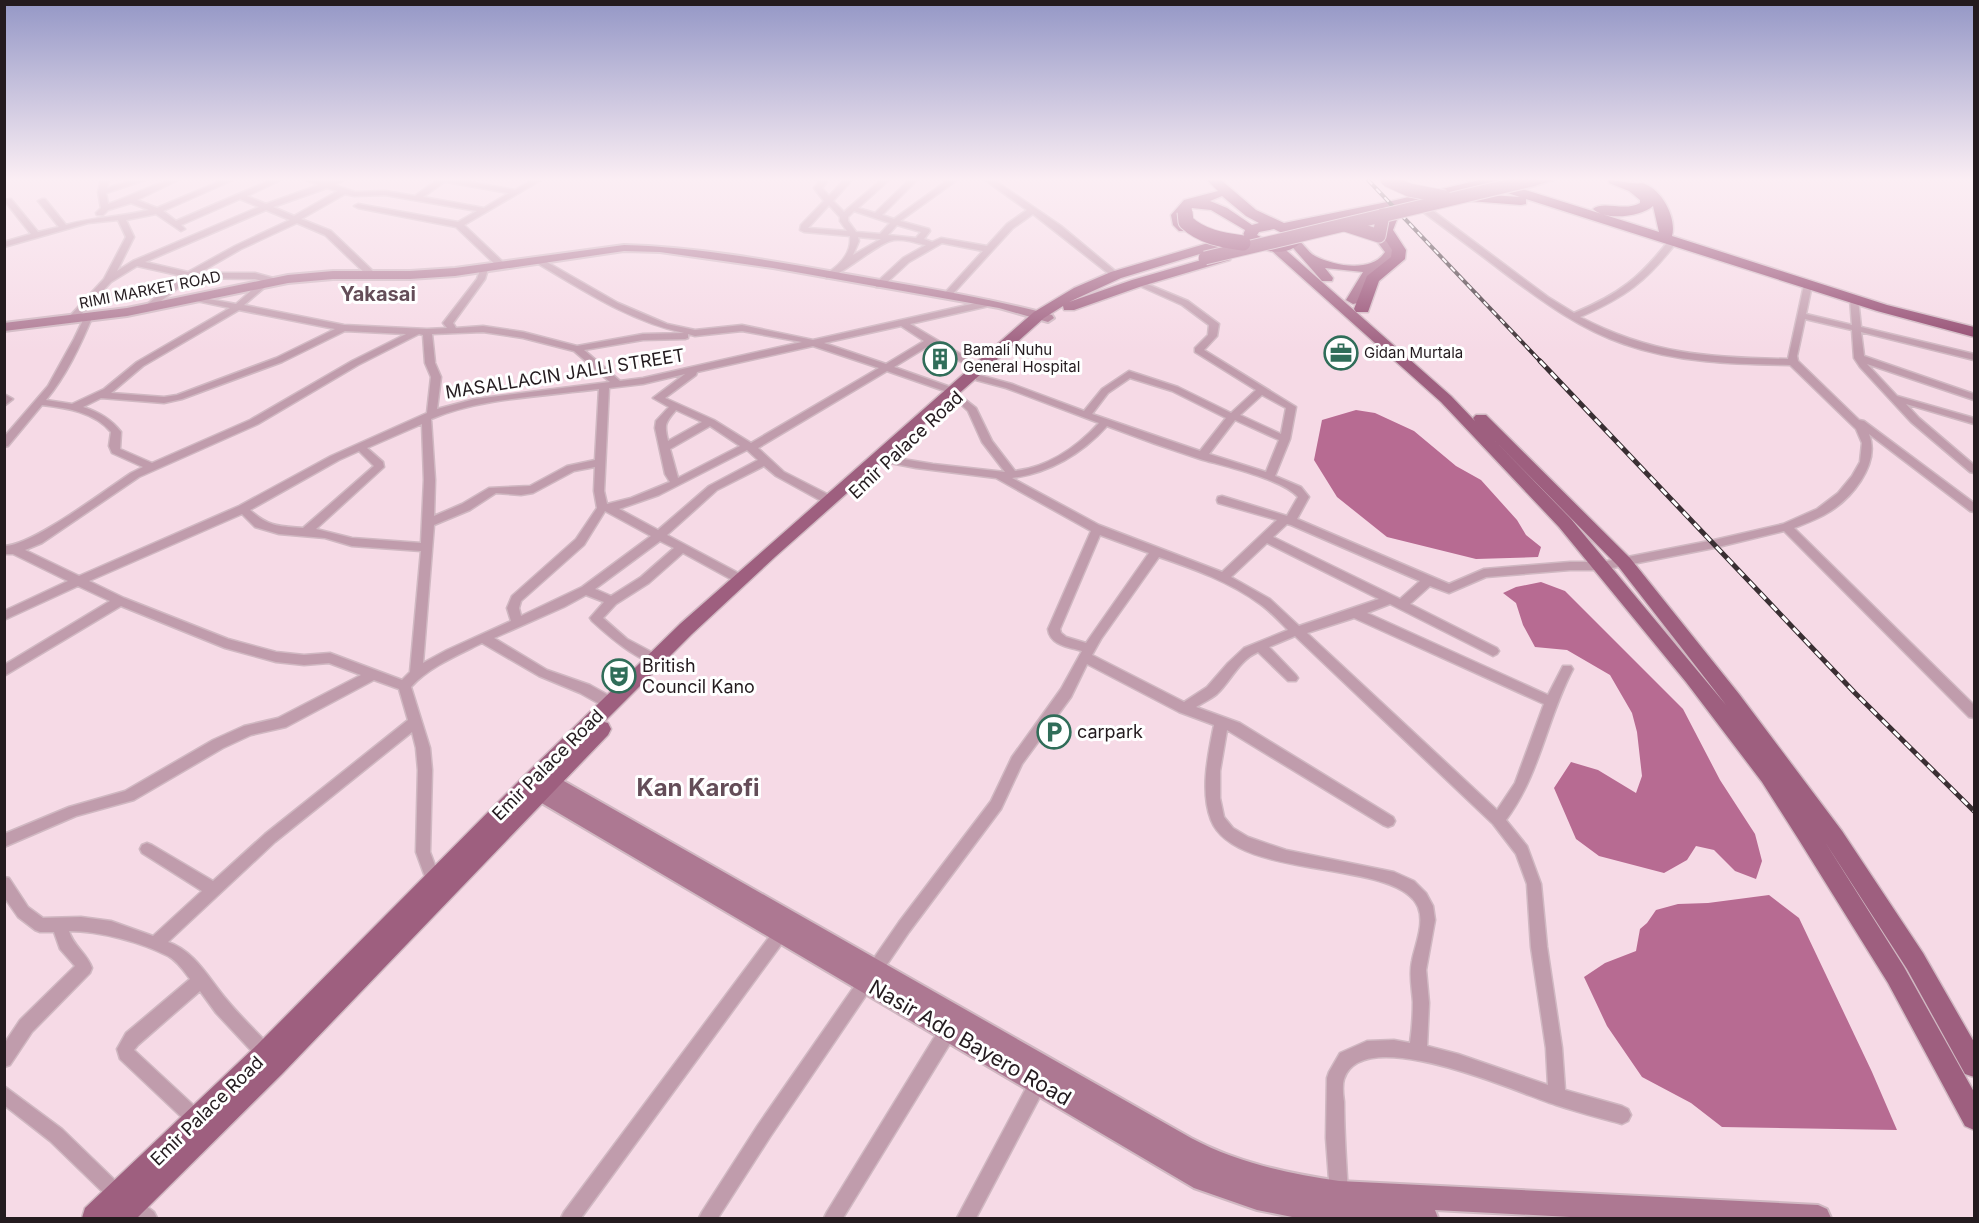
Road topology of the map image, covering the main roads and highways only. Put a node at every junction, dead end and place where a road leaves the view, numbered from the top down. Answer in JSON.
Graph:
{"nodes":[{"id":1,"x":1201,"y":237,"type":"edge"},
{"id":2,"x":1238,"y":237,"type":"edge"},
{"id":3,"x":1241,"y":237,"type":"edge"},
{"id":4,"x":1251,"y":237,"type":"edge"},
{"id":5,"x":1282,"y":237,"type":"edge"},
{"id":6,"x":1284,"y":237,"type":"edge"},
{"id":7,"x":1289,"y":237,"type":"edge"},
{"id":8,"x":1380,"y":237,"type":"edge"},
{"id":9,"x":1391,"y":237,"type":"edge"},
{"id":10,"x":1666,"y":237,"type":"edge"},
{"id":11,"x":1669,"y":238,"type":"junction"},
{"id":12,"x":1214,"y":245,"type":"junction"},
{"id":13,"x":1271,"y":247,"type":"junction"},
{"id":14,"x":1202,"y":256,"type":"junction"},
{"id":15,"x":1307,"y":258,"type":"junction"},
{"id":16,"x":1372,"y":268,"type":"junction"},
{"id":17,"x":1072,"y":302,"type":"junction"},
{"id":18,"x":1358,"y":305,"type":"junction"},
{"id":19,"x":1974,"y":327,"type":"edge"},
{"id":20,"x":1974,"y":332,"type":"edge"},
{"id":21,"x":955,"y":394,"type":"junction"},
{"id":22,"x":692,"y":631,"type":"junction"},
{"id":23,"x":1773,"y":767,"type":"junction"},
{"id":24,"x":543,"y":790,"type":"junction"},
{"id":25,"x":440,"y":884,"type":"junction"},
{"id":26,"x":1974,"y":1065,"type":"edge"},
{"id":27,"x":1962,"y":1072,"type":"edge"},
{"id":28,"x":1974,"y":1117,"type":"edge"},
{"id":29,"x":129,"y":1209,"type":"edge"},
{"id":30,"x":95,"y":1218,"type":"edge"}],
"edges":[{"from":1,"to":12,"type":"highway"},
{"from":2,"to":12,"type":"main road","name":"Emir Palace Road"},
{"from":3,"to":14,"type":"main road"},
{"from":4,"to":13,"type":"highway"},
{"from":5,"to":13,"type":"highway"},
{"from":6,"to":14,"type":"main road","bridge":true},
{"from":7,"to":15,"type":"main road"},
{"from":8,"to":16,"type":"main road"},
{"from":9,"to":18,"type":"highway"},
{"from":10,"to":11,"type":"highway"},
{"from":11,"to":19,"type":"highway"},
{"from":11,"to":20,"type":"highway"},
{"from":12,"to":17,"type":"main road","name":"Emir Palace Road"},
{"from":13,"to":17,"type":"main road","name":"Emir Palace Road"},
{"from":13,"to":23,"type":"main road"},
{"from":14,"to":17,"type":"main road"},
{"from":15,"to":16,"type":"main road"},
{"from":15,"to":18,"type":"main road"},
{"from":16,"to":18,"type":"main road"},
{"from":17,"to":21,"type":"main road","name":"Emir Palace Road"},
{"from":18,"to":23,"type":"main road"},
{"from":21,"to":22,"type":"main road","name":"Emir Palace Road"},
{"from":21,"to":22,"type":"main road","name":"Emir Palace Road"},
{"from":22,"to":24,"type":"main road","name":"Emir Palace Road"},
{"from":22,"to":24,"type":"main road","name":"Emir Palace Road"},
{"from":23,"to":26,"type":"main road"},
{"from":23,"to":27,"type":"main road"},
{"from":24,"to":25,"type":"main road","name":"Emir Palace Road"},
{"from":25,"to":29,"type":"main road","name":"Emir Palace Road"},
{"from":25,"to":29,"type":"main road","name":"Emir Palace Road"},
{"from":27,"to":28,"type":"main road"},
{"from":29,"to":30,"type":"main road","name":"Emir Palace Road"}]}
